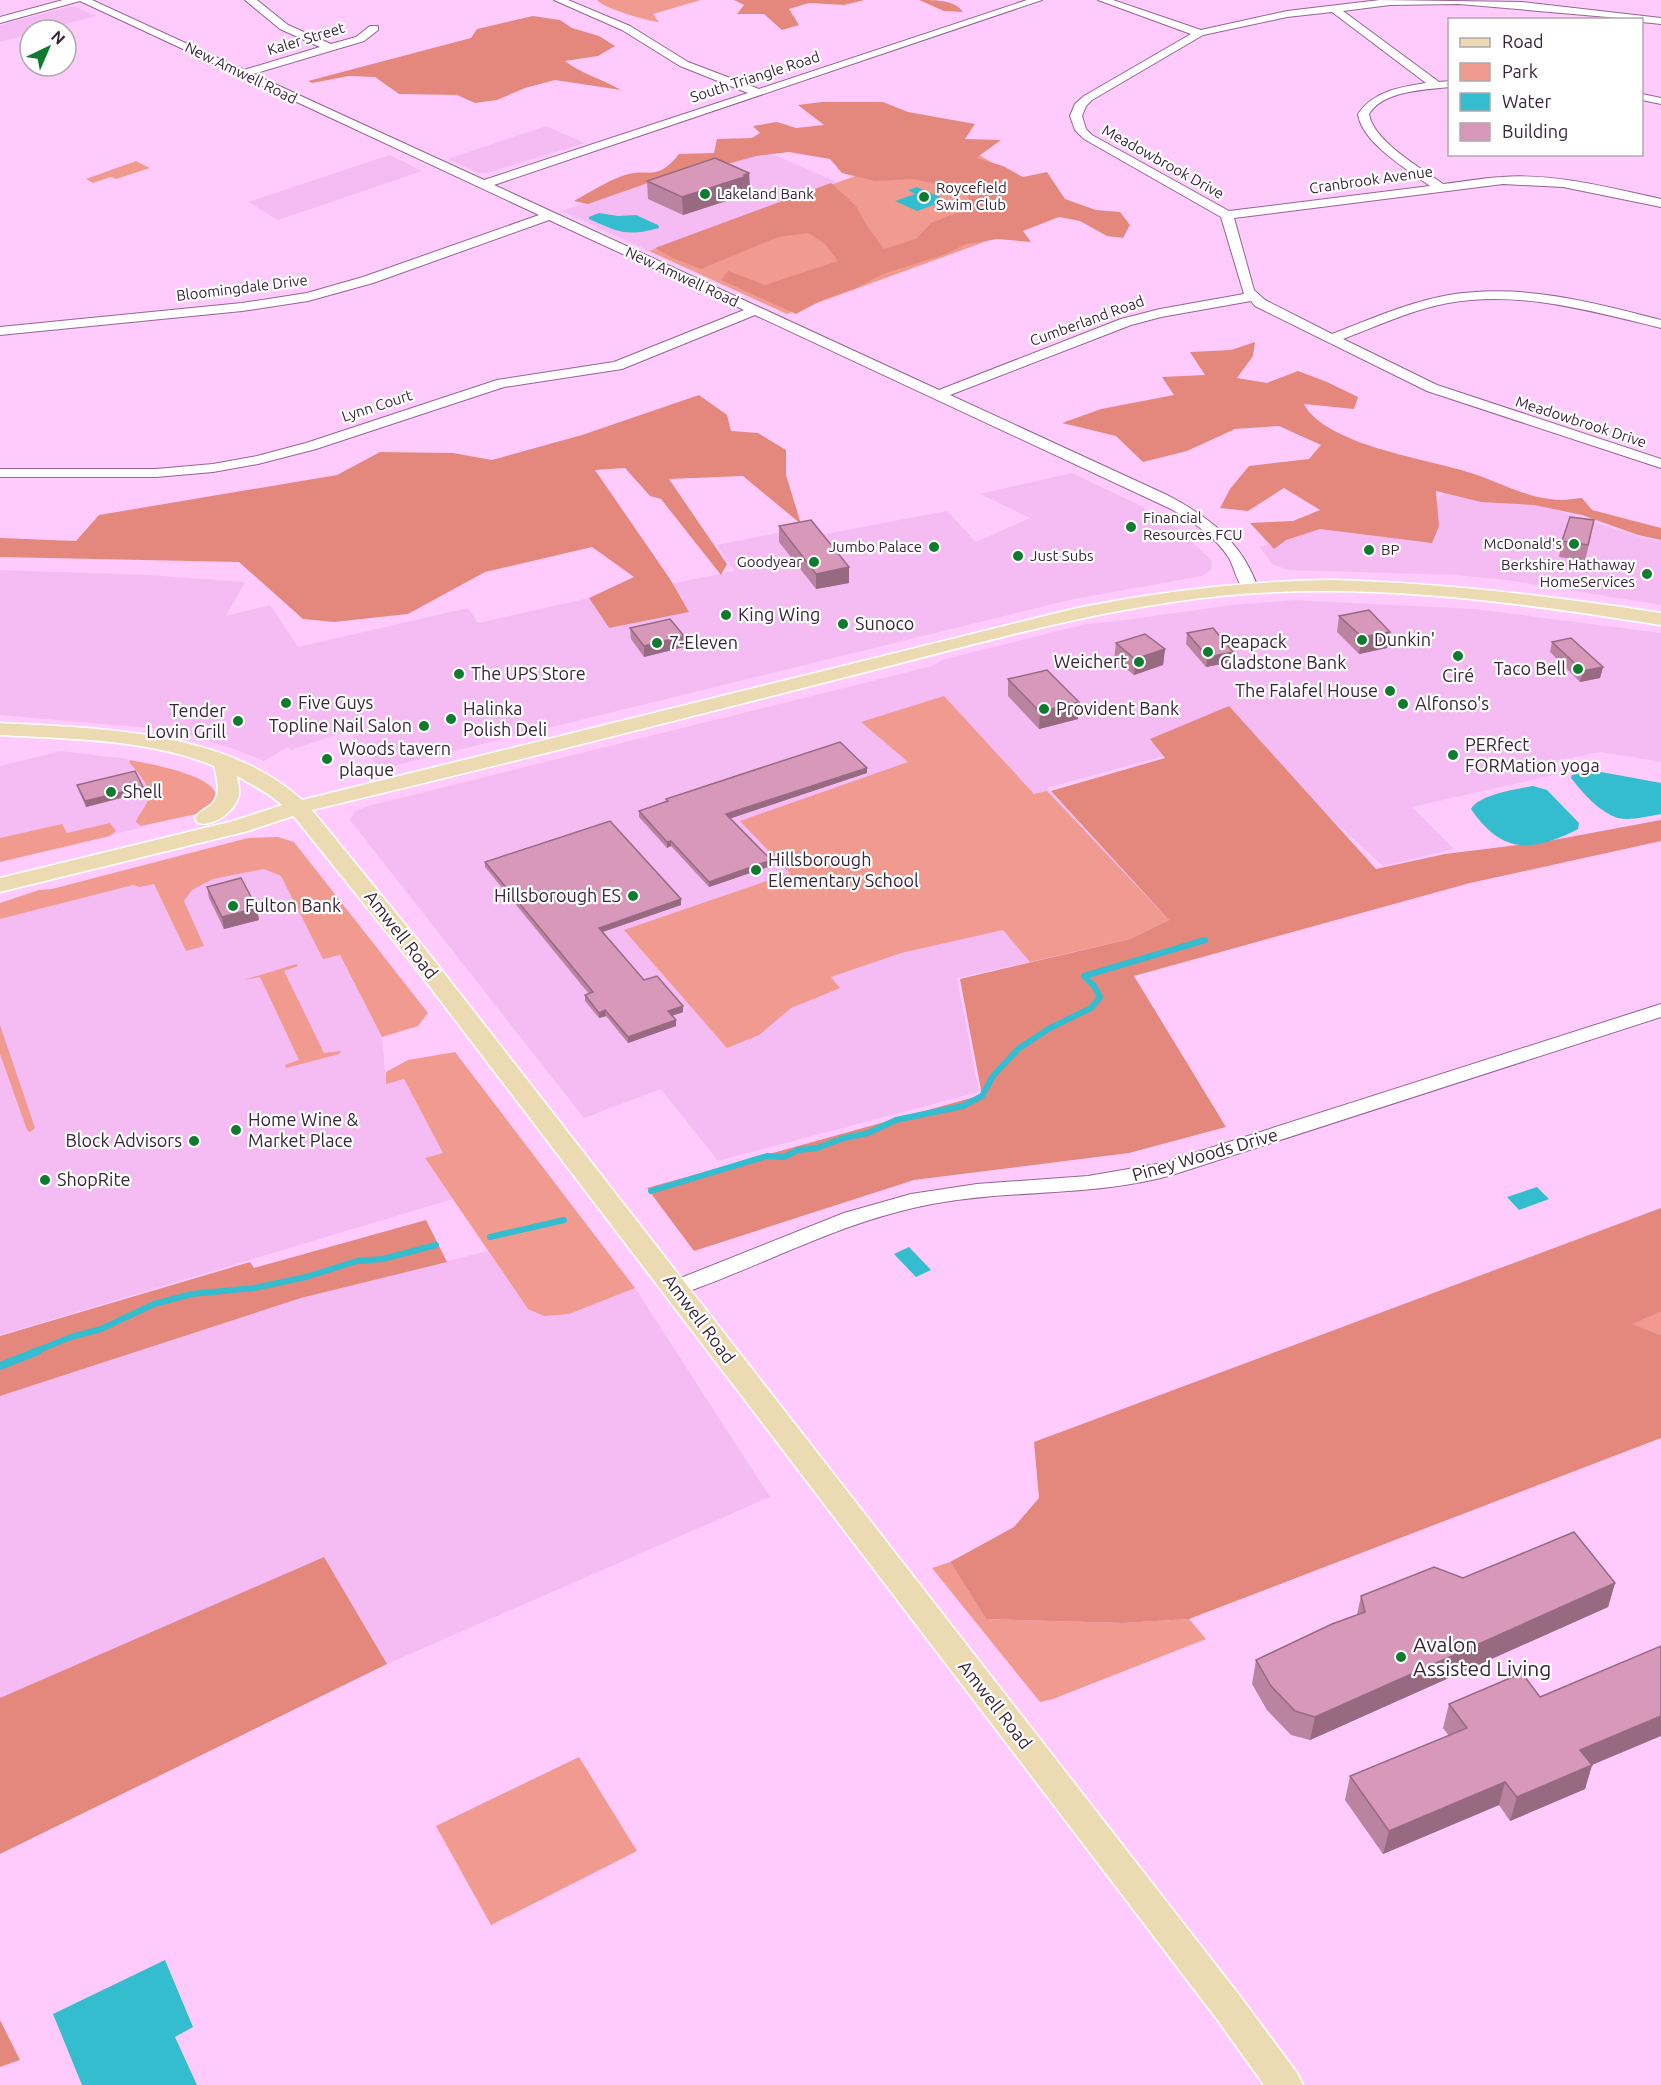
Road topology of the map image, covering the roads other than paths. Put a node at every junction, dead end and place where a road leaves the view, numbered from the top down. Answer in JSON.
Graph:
{"nodes":[{"id":1,"x":75,"y":0,"type":"edge"},
{"id":2,"x":84,"y":0,"type":"edge"},
{"id":3,"x":250,"y":0,"type":"edge"},
{"id":4,"x":559,"y":0,"type":"edge"},
{"id":5,"x":1037,"y":0,"type":"edge"},
{"id":6,"x":1103,"y":0,"type":"edge"},
{"id":7,"x":1333,"y":8,"type":"junction"},
{"id":8,"x":1632,"y":18,"type":"edge"},
{"id":9,"x":1643,"y":19,"type":"edge"},
{"id":10,"x":0,"y":20,"type":"edge"},
{"id":11,"x":1661,"y":21,"type":"edge"},
{"id":12,"x":374,"y":28,"type":"dead end"},
{"id":13,"x":1200,"y":33,"type":"junction"},
{"id":14,"x":330,"y":48,"type":"junction"},
{"id":15,"x":243,"y":74,"type":"junction"},
{"id":16,"x":1443,"y":85,"type":"edge"},
{"id":17,"x":757,"y":92,"type":"junction"},
{"id":18,"x":1643,"y":97,"type":"edge"},
{"id":19,"x":1661,"y":101,"type":"edge"},
{"id":20,"x":482,"y":185,"type":"junction"},
{"id":21,"x":1439,"y":187,"type":"junction"},
{"id":22,"x":1661,"y":203,"type":"edge"},
{"id":23,"x":548,"y":216,"type":"junction"},
{"id":24,"x":1227,"y":216,"type":"junction"},
{"id":25,"x":1252,"y":297,"type":"junction"},
{"id":26,"x":753,"y":311,"type":"junction"},
{"id":27,"x":1661,"y":324,"type":"edge"},
{"id":28,"x":0,"y":331,"type":"edge"},
{"id":29,"x":1333,"y":338,"type":"junction"},
{"id":30,"x":938,"y":395,"type":"junction"},
{"id":31,"x":1661,"y":464,"type":"edge"},
{"id":32,"x":0,"y":473,"type":"edge"},
{"id":33,"x":1250,"y":588,"type":"junction"},
{"id":34,"x":1661,"y":619,"type":"edge"},
{"id":35,"x":0,"y":729,"type":"edge"},
{"id":36,"x":224,"y":764,"type":"junction"},
{"id":37,"x":295,"y":808,"type":"junction"},
{"id":38,"x":206,"y":818,"type":"junction"},
{"id":39,"x":0,"y":870,"type":"edge"},
{"id":40,"x":0,"y":885,"type":"edge"},
{"id":41,"x":1661,"y":1010,"type":"edge"},
{"id":42,"x":676,"y":1288,"type":"junction"},
{"id":43,"x":1285,"y":2085,"type":"edge"}],
"edges":[{"from":1,"to":10,"type":"street"},
{"from":2,"to":15,"type":"street","name":"New Amwell Road"},
{"from":3,"to":14,"type":"street"},
{"from":4,"to":17,"type":"street"},
{"from":5,"to":17,"type":"street","name":"South Triangle Road"},
{"from":6,"to":13,"type":"street"},
{"from":7,"to":8,"type":"street","name":"Meadowbrook Drive"},
{"from":7,"to":13,"type":"street","name":"Meadowbrook Drive"},
{"from":7,"to":16,"type":"street"},
{"from":9,"to":11,"type":"street","name":"Meadowbrook Drive"},
{"from":12,"to":14,"type":"street","name":"Kaler Street"},
{"from":13,"to":24,"type":"street","name":"Meadowbrook Drive"},
{"from":14,"to":15,"type":"street","name":"Kaler Street"},
{"from":15,"to":20,"type":"street","name":"New Amwell Road"},
{"from":16,"to":21,"type":"street"},
{"from":17,"to":20,"type":"street","name":"South Triangle Road"},
{"from":18,"to":19,"type":"street"},
{"from":20,"to":23,"type":"street","name":"New Amwell Road"},
{"from":21,"to":22,"type":"street","name":"Cranbrook Avenue"},
{"from":21,"to":24,"type":"street","name":"Cranbrook Avenue"},
{"from":23,"to":26,"type":"street","name":"New Amwell Road"},
{"from":23,"to":28,"type":"street","name":"Bloomingdale Drive"},
{"from":24,"to":25,"type":"street","name":"Meadowbrook Drive"},
{"from":25,"to":29,"type":"street","name":"Meadowbrook Drive"},
{"from":25,"to":30,"type":"street","name":"Cumberland Road"},
{"from":26,"to":30,"type":"street","name":"New Amwell Road"},
{"from":26,"to":32,"type":"street","name":"Lynn Court"},
{"from":27,"to":29,"type":"street"},
{"from":29,"to":31,"type":"street","name":"Meadowbrook Drive"},
{"from":30,"to":33,"type":"street","name":"New Amwell Road"},
{"from":33,"to":34,"type":"main road"},
{"from":33,"to":37,"type":"main road"},
{"from":35,"to":36,"type":"main road","name":"Amwell Road"},
{"from":36,"to":37,"type":"main road","name":"Amwell Road"},
{"from":36,"to":38,"type":"main road"},
{"from":37,"to":38,"type":"main road"},
{"from":37,"to":40,"type":"main road"},
{"from":37,"to":42,"type":"main road","name":"Amwell Road"},
{"from":38,"to":39,"type":"main road"},
{"from":41,"to":42,"type":"street","name":"Piney Woods Drive"},
{"from":42,"to":43,"type":"main road","name":"Amwell Road"}]}
